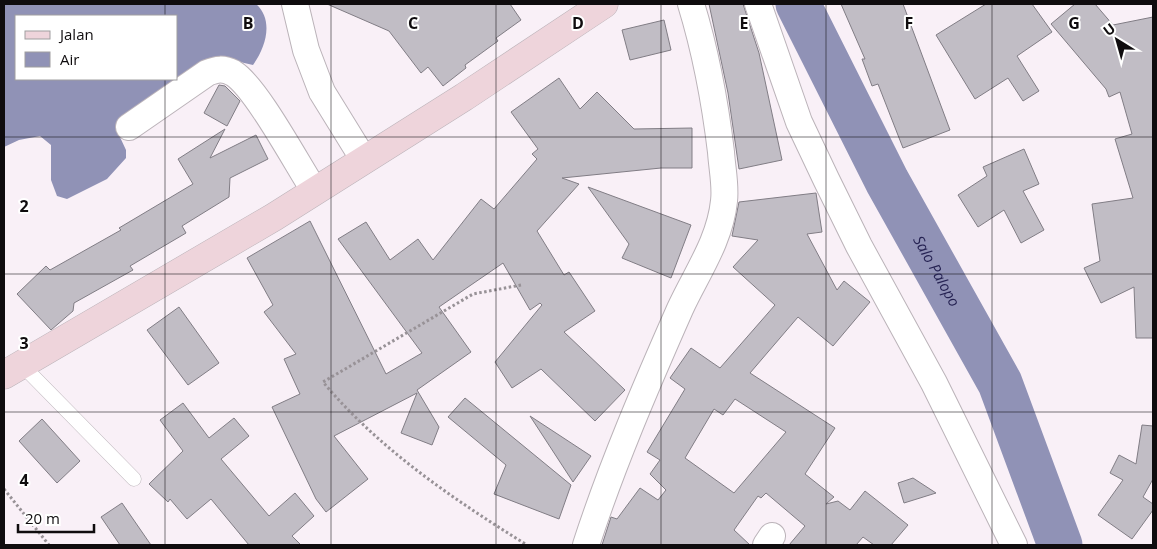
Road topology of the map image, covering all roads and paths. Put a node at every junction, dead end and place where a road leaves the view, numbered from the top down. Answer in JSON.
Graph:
{"nodes":[{"id":1,"x":296,"y":4,"type":"edge"},
{"id":2,"x":604,"y":4,"type":"edge"},
{"id":3,"x":692,"y":4,"type":"edge"},
{"id":4,"x":758,"y":4,"type":"edge"},
{"id":5,"x":128,"y":127,"type":"dead end"},
{"id":6,"x":364,"y":160,"type":"junction"},
{"id":7,"x":314,"y":190,"type":"junction"},
{"id":8,"x":521,"y":285,"type":"dead end"},
{"id":9,"x":13,"y":370,"type":"edge"},
{"id":10,"x":134,"y":479,"type":"dead end"},
{"id":11,"x":4,"y":489,"type":"edge"},
{"id":12,"x":49,"y":545,"type":"edge"},
{"id":13,"x":527,"y":545,"type":"edge"},
{"id":14,"x":586,"y":545,"type":"edge"},
{"id":15,"x":1014,"y":545,"type":"edge"}],
"edges":[{"from":1,"to":6,"type":"street"},
{"from":2,"to":6,"type":"street"},
{"from":3,"to":14,"type":"street"},
{"from":4,"to":15,"type":"street"},
{"from":5,"to":7,"type":"street"},
{"from":6,"to":7,"type":"street"},
{"from":7,"to":9,"type":"street"},
{"from":8,"to":13,"type":"path"},
{"from":9,"to":10,"type":"lane"},
{"from":11,"to":12,"type":"path"}]}
